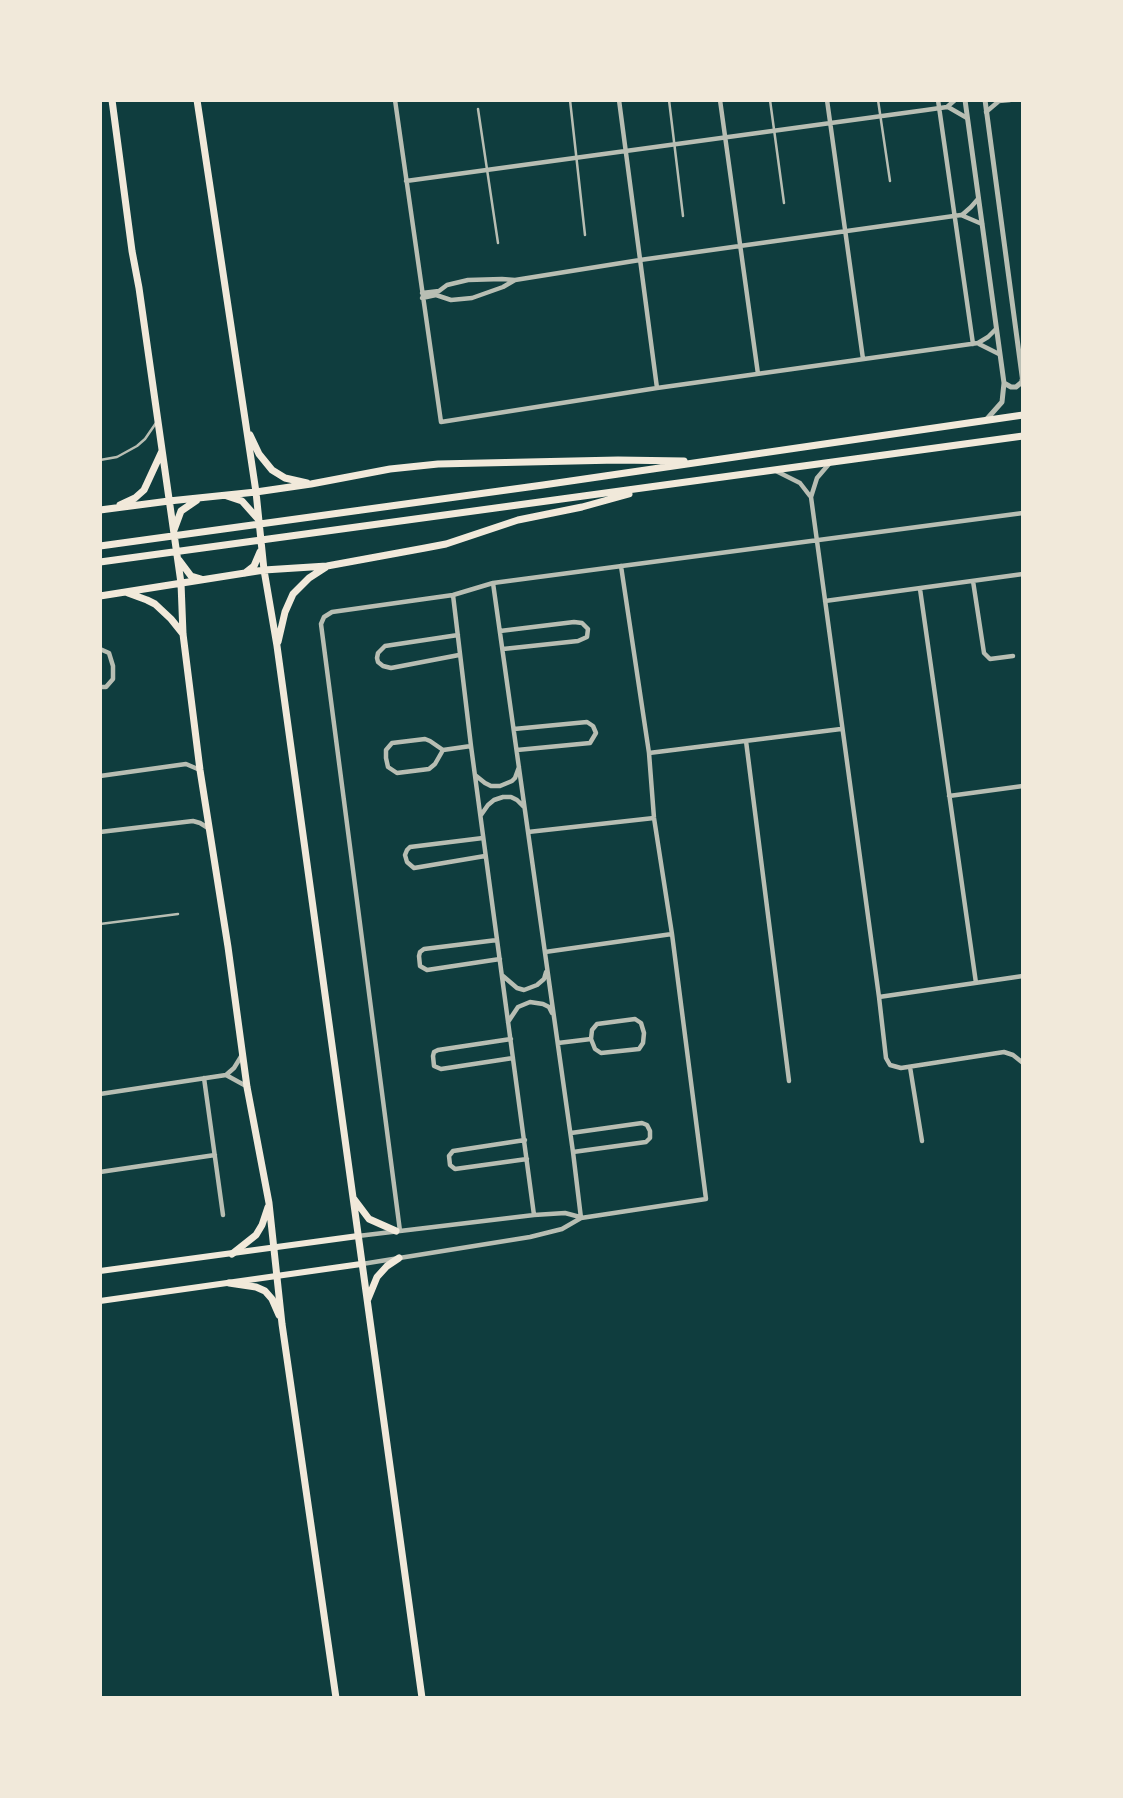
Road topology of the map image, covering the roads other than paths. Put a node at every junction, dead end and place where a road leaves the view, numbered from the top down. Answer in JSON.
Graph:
{"nodes":[{"id":1,"x":112,"y":100,"type":"edge"},
{"id":2,"x":395,"y":100,"type":"edge"},
{"id":3,"x":570,"y":100,"type":"edge"},
{"id":4,"x":619,"y":100,"type":"edge"},
{"id":5,"x":669,"y":100,"type":"edge"},
{"id":6,"x":720,"y":100,"type":"edge"},
{"id":7,"x":770,"y":100,"type":"edge"},
{"id":8,"x":827,"y":100,"type":"edge"},
{"id":9,"x":878,"y":100,"type":"edge"},
{"id":10,"x":938,"y":100,"type":"edge"},
{"id":11,"x":955,"y":100,"type":"edge"},
{"id":12,"x":965,"y":100,"type":"edge"},
{"id":13,"x":985,"y":100,"type":"edge"},
{"id":14,"x":997,"y":100,"type":"edge"},
{"id":15,"x":1010,"y":100,"type":"edge"},
{"id":16,"x":197,"y":101,"type":"edge"},
{"id":17,"x":947,"y":107,"type":"junction"},
{"id":18,"x":939,"y":108,"type":"junction"},
{"id":19,"x":478,"y":109,"type":"dead end"},
{"id":20,"x":986,"y":113,"type":"junction"},
{"id":21,"x":881,"y":116,"type":"junction"},
{"id":22,"x":968,"y":119,"type":"junction"},
{"id":23,"x":830,"y":123,"type":"junction"},
{"id":24,"x":774,"y":131,"type":"junction"},
{"id":25,"x":725,"y":138,"type":"junction"},
{"id":26,"x":675,"y":144,"type":"junction"},
{"id":27,"x":626,"y":151,"type":"junction"},
{"id":28,"x":577,"y":158,"type":"junction"},
{"id":29,"x":487,"y":170,"type":"junction"},
{"id":30,"x":406,"y":181,"type":"junction"},
{"id":31,"x":890,"y":181,"type":"dead end"},
{"id":32,"x":979,"y":198,"type":"junction"},
{"id":33,"x":784,"y":203,"type":"dead end"},
{"id":34,"x":961,"y":215,"type":"junction"},
{"id":35,"x":683,"y":216,"type":"dead end"},
{"id":36,"x":955,"y":216,"type":"junction"},
{"id":37,"x":982,"y":224,"type":"junction"},
{"id":38,"x":845,"y":232,"type":"junction"},
{"id":39,"x":585,"y":235,"type":"dead end"},
{"id":40,"x":498,"y":243,"type":"dead end"},
{"id":41,"x":739,"y":246,"type":"junction"},
{"id":42,"x":640,"y":260,"type":"junction"},
{"id":43,"x":515,"y":280,"type":"junction"},
{"id":44,"x":422,"y":295,"type":"junction"},
{"id":45,"x":1014,"y":323,"type":"junction"},
{"id":46,"x":996,"y":329,"type":"junction"},
{"id":47,"x":1023,"y":329,"type":"edge"},
{"id":48,"x":976,"y":344,"type":"junction"},
{"id":49,"x":1023,"y":344,"type":"edge"},
{"id":50,"x":1018,"y":350,"type":"junction"},
{"id":51,"x":1000,"y":354,"type":"junction"},
{"id":52,"x":863,"y":359,"type":"junction"},
{"id":53,"x":758,"y":374,"type":"junction"},
{"id":54,"x":1022,"y":380,"type":"edge"},
{"id":55,"x":1004,"y":383,"type":"junction"},
{"id":56,"x":657,"y":388,"type":"junction"},
{"id":57,"x":1023,"y":415,"type":"edge"},
{"id":58,"x":158,"y":420,"type":"junction"},
{"id":59,"x":985,"y":421,"type":"junction"},
{"id":60,"x":246,"y":428,"type":"junction"},
{"id":61,"x":1023,"y":436,"type":"edge"},
{"id":62,"x":162,"y":450,"type":"junction"},
{"id":63,"x":100,"y":460,"type":"edge"},
{"id":64,"x":706,"y":461,"type":"junction"},
{"id":65,"x":830,"y":463,"type":"junction"},
{"id":66,"x":775,"y":470,"type":"junction"},
{"id":67,"x":311,"y":484,"type":"junction"},
{"id":68,"x":657,"y":486,"type":"junction"},
{"id":69,"x":256,"y":492,"type":"junction"},
{"id":70,"x":223,"y":495,"type":"junction"},
{"id":71,"x":811,"y":496,"type":"junction"},
{"id":72,"x":201,"y":497,"type":"junction"},
{"id":73,"x":169,"y":500,"type":"junction"},
{"id":74,"x":113,"y":508,"type":"junction"},
{"id":75,"x":100,"y":510,"type":"edge"},
{"id":76,"x":1023,"y":513,"type":"edge"},
{"id":77,"x":259,"y":520,"type":"junction"},
{"id":78,"x":174,"y":533,"type":"junction"},
{"id":79,"x":817,"y":539,"type":"junction"},
{"id":80,"x":100,"y":546,"type":"edge"},
{"id":81,"x":262,"y":547,"type":"junction"},
{"id":82,"x":177,"y":557,"type":"junction"},
{"id":83,"x":100,"y":562,"type":"edge"},
{"id":84,"x":327,"y":566,"type":"junction"},
{"id":85,"x":621,"y":566,"type":"junction"},
{"id":86,"x":264,"y":570,"type":"junction"},
{"id":87,"x":241,"y":574,"type":"junction"},
{"id":88,"x":1023,"y":574,"type":"edge"},
{"id":89,"x":205,"y":579,"type":"junction"},
{"id":90,"x":973,"y":581,"type":"junction"},
{"id":91,"x":181,"y":583,"type":"junction"},
{"id":92,"x":494,"y":583,"type":"junction"},
{"id":93,"x":920,"y":589,"type":"junction"},
{"id":94,"x":124,"y":592,"type":"junction"},
{"id":95,"x":453,"y":595,"type":"junction"},
{"id":96,"x":100,"y":596,"type":"edge"},
{"id":97,"x":825,"y":601,"type":"junction"},
{"id":98,"x":500,"y":631,"type":"junction"},
{"id":99,"x":183,"y":634,"type":"junction"},
{"id":100,"x":458,"y":635,"type":"junction"},
{"id":101,"x":277,"y":646,"type":"junction"},
{"id":102,"x":100,"y":649,"type":"edge"},
{"id":103,"x":503,"y":649,"type":"junction"},
{"id":104,"x":459,"y":655,"type":"junction"},
{"id":105,"x":1013,"y":656,"type":"dead end"},
{"id":106,"x":100,"y":687,"type":"edge"},
{"id":107,"x":514,"y":729,"type":"junction"},
{"id":108,"x":841,"y":729,"type":"junction"},
{"id":109,"x":746,"y":741,"type":"junction"},
{"id":110,"x":471,"y":746,"type":"junction"},
{"id":111,"x":443,"y":750,"type":"junction"},
{"id":112,"x":517,"y":750,"type":"junction"},
{"id":113,"x":198,"y":753,"type":"junction"},
{"id":114,"x":649,"y":753,"type":"junction"},
{"id":115,"x":186,"y":764,"type":"junction"},
{"id":116,"x":519,"y":765,"type":"junction"},
{"id":117,"x":200,"y":770,"type":"junction"},
{"id":118,"x":474,"y":774,"type":"junction"},
{"id":119,"x":100,"y":776,"type":"edge"},
{"id":120,"x":1023,"y":786,"type":"edge"},
{"id":121,"x":949,"y":796,"type":"junction"},
{"id":122,"x":525,"y":807,"type":"junction"},
{"id":123,"x":480,"y":816,"type":"junction"},
{"id":124,"x":654,"y":818,"type":"junction"},
{"id":125,"x":209,"y":829,"type":"junction"},
{"id":126,"x":100,"y":832,"type":"edge"},
{"id":127,"x":528,"y":832,"type":"junction"},
{"id":128,"x":483,"y":838,"type":"junction"},
{"id":129,"x":485,"y":856,"type":"junction"},
{"id":130,"x":178,"y":914,"type":"dead end"},
{"id":131,"x":100,"y":924,"type":"edge"},
{"id":132,"x":672,"y":934,"type":"junction"},
{"id":133,"x":497,"y":940,"type":"junction"},
{"id":134,"x":545,"y":952,"type":"junction"},
{"id":135,"x":500,"y":959,"type":"junction"},
{"id":136,"x":547,"y":969,"type":"junction"},
{"id":137,"x":502,"y":975,"type":"junction"},
{"id":138,"x":1023,"y":976,"type":"edge"},
{"id":139,"x":976,"y":983,"type":"junction"},
{"id":140,"x":879,"y":997,"type":"junction"},
{"id":141,"x":554,"y":1016,"type":"junction"},
{"id":142,"x":508,"y":1022,"type":"junction"},
{"id":143,"x":511,"y":1039,"type":"junction"},
{"id":144,"x":591,"y":1039,"type":"junction"},
{"id":145,"x":558,"y":1043,"type":"junction"},
{"id":146,"x":242,"y":1055,"type":"junction"},
{"id":147,"x":513,"y":1058,"type":"junction"},
{"id":148,"x":1022,"y":1061,"type":"edge"},
{"id":149,"x":910,"y":1068,"type":"junction"},
{"id":150,"x":226,"y":1075,"type":"junction"},
{"id":151,"x":204,"y":1079,"type":"junction"},
{"id":152,"x":789,"y":1081,"type":"dead end"},
{"id":153,"x":247,"y":1087,"type":"junction"},
{"id":154,"x":100,"y":1094,"type":"edge"},
{"id":155,"x":570,"y":1133,"type":"junction"},
{"id":156,"x":525,"y":1140,"type":"junction"},
{"id":157,"x":922,"y":1141,"type":"dead end"},
{"id":158,"x":573,"y":1152,"type":"junction"},
{"id":159,"x":215,"y":1155,"type":"junction"},
{"id":160,"x":527,"y":1159,"type":"junction"},
{"id":161,"x":100,"y":1172,"type":"edge"},
{"id":162,"x":352,"y":1196,"type":"junction"},
{"id":163,"x":269,"y":1203,"type":"junction"},
{"id":164,"x":223,"y":1215,"type":"dead end"},
{"id":165,"x":534,"y":1215,"type":"junction"},
{"id":166,"x":581,"y":1218,"type":"junction"},
{"id":167,"x":398,"y":1231,"type":"junction"},
{"id":168,"x":358,"y":1236,"type":"junction"},
{"id":169,"x":275,"y":1248,"type":"junction"},
{"id":170,"x":232,"y":1254,"type":"junction"},
{"id":171,"x":399,"y":1258,"type":"junction"},
{"id":172,"x":361,"y":1264,"type":"junction"},
{"id":173,"x":100,"y":1271,"type":"edge"},
{"id":174,"x":277,"y":1275,"type":"junction"},
{"id":175,"x":229,"y":1283,"type":"junction"},
{"id":176,"x":100,"y":1301,"type":"edge"},
{"id":177,"x":367,"y":1303,"type":"junction"},
{"id":178,"x":282,"y":1324,"type":"junction"},
{"id":179,"x":336,"y":1698,"type":"edge"},
{"id":180,"x":422,"y":1698,"type":"edge"}],
"edges":[{"from":1,"to":58,"type":"main road"},
{"from":2,"to":30,"type":"street"},
{"from":3,"to":28,"type":"lane"},
{"from":4,"to":27,"type":"street"},
{"from":5,"to":26,"type":"lane"},
{"from":6,"to":25,"type":"street"},
{"from":7,"to":24,"type":"lane"},
{"from":8,"to":23,"type":"street"},
{"from":9,"to":21,"type":"lane"},
{"from":10,"to":18,"type":"street"},
{"from":11,"to":17,"type":"street"},
{"from":12,"to":22,"type":"street"},
{"from":13,"to":20,"type":"street"},
{"from":14,"to":15,"type":"street"},
{"from":14,"to":20,"type":"street"},
{"from":16,"to":60,"type":"main road"},
{"from":17,"to":18,"type":"street"},
{"from":17,"to":22,"type":"street"},
{"from":18,"to":21,"type":"street"},
{"from":18,"to":36,"type":"street"},
{"from":19,"to":29,"type":"lane"},
{"from":20,"to":45,"type":"street"},
{"from":21,"to":23,"type":"street"},
{"from":21,"to":31,"type":"lane"},
{"from":22,"to":32,"type":"street"},
{"from":23,"to":24,"type":"street"},
{"from":23,"to":38,"type":"street"},
{"from":24,"to":25,"type":"street"},
{"from":24,"to":33,"type":"lane"},
{"from":25,"to":26,"type":"street"},
{"from":25,"to":41,"type":"street"},
{"from":26,"to":27,"type":"street"},
{"from":26,"to":35,"type":"lane"},
{"from":27,"to":28,"type":"street"},
{"from":27,"to":42,"type":"street"},
{"from":28,"to":29,"type":"street"},
{"from":28,"to":39,"type":"lane"},
{"from":29,"to":30,"type":"street"},
{"from":29,"to":40,"type":"lane"},
{"from":30,"to":44,"type":"street"},
{"from":32,"to":34,"type":"street"},
{"from":32,"to":37,"type":"street"},
{"from":34,"to":36,"type":"street"},
{"from":34,"to":37,"type":"street"},
{"from":36,"to":38,"type":"street"},
{"from":36,"to":48,"type":"street"},
{"from":37,"to":46,"type":"street"},
{"from":38,"to":41,"type":"street"},
{"from":38,"to":52,"type":"street"},
{"from":41,"to":42,"type":"street"},
{"from":41,"to":53,"type":"street"},
{"from":42,"to":43,"type":"street"},
{"from":42,"to":56,"type":"street"},
{"from":43,"to":44,"type":"street"},
{"from":43,"to":44,"type":"street"},
{"from":44,"to":56,"type":"street"},
{"from":45,"to":47,"type":"street"},
{"from":45,"to":50,"type":"street"},
{"from":46,"to":48,"type":"street"},
{"from":46,"to":51,"type":"street"},
{"from":48,"to":51,"type":"street"},
{"from":48,"to":52,"type":"street"},
{"from":49,"to":50,"type":"street"},
{"from":50,"to":54,"type":"street"},
{"from":51,"to":55,"type":"street"},
{"from":52,"to":53,"type":"street"},
{"from":53,"to":56,"type":"street"},
{"from":54,"to":55,"type":"street"},
{"from":55,"to":59,"type":"street"},
{"from":57,"to":59,"type":"main road"},
{"from":58,"to":62,"type":"main road"},
{"from":58,"to":63,"type":"lane"},
{"from":59,"to":64,"type":"main road"},
{"from":60,"to":67,"type":"main road"},
{"from":60,"to":69,"type":"main road"},
{"from":61,"to":65,"type":"main road"},
{"from":62,"to":73,"type":"main road"},
{"from":62,"to":74,"type":"main road"},
{"from":64,"to":67,"type":"main road"},
{"from":64,"to":80,"type":"main road"},
{"from":65,"to":66,"type":"main road"},
{"from":65,"to":71,"type":"street"},
{"from":66,"to":68,"type":"main road"},
{"from":66,"to":71,"type":"street"},
{"from":67,"to":69,"type":"main road"},
{"from":68,"to":83,"type":"main road"},
{"from":68,"to":84,"type":"main road"},
{"from":69,"to":70,"type":"main road"},
{"from":69,"to":77,"type":"main road"},
{"from":70,"to":72,"type":"main road"},
{"from":70,"to":77,"type":"main road"},
{"from":71,"to":79,"type":"street"},
{"from":72,"to":73,"type":"main road"},
{"from":72,"to":78,"type":"main road"},
{"from":73,"to":74,"type":"main road"},
{"from":73,"to":78,"type":"main road"},
{"from":74,"to":75,"type":"main road"},
{"from":76,"to":79,"type":"street"},
{"from":77,"to":81,"type":"main road"},
{"from":78,"to":82,"type":"main road"},
{"from":79,"to":85,"type":"street"},
{"from":79,"to":97,"type":"street"},
{"from":81,"to":86,"type":"main road"},
{"from":81,"to":87,"type":"main road"},
{"from":82,"to":89,"type":"main road"},
{"from":82,"to":91,"type":"main road"},
{"from":84,"to":86,"type":"main road"},
{"from":84,"to":101,"type":"main road"},
{"from":85,"to":92,"type":"street"},
{"from":85,"to":114,"type":"street"},
{"from":86,"to":87,"type":"main road"},
{"from":86,"to":101,"type":"main road"},
{"from":87,"to":89,"type":"main road"},
{"from":88,"to":90,"type":"street"},
{"from":89,"to":91,"type":"main road"},
{"from":90,"to":93,"type":"street"},
{"from":90,"to":105,"type":"street"},
{"from":91,"to":94,"type":"main road"},
{"from":91,"to":99,"type":"main road"},
{"from":92,"to":95,"type":"street"},
{"from":92,"to":98,"type":"street"},
{"from":93,"to":97,"type":"street"},
{"from":93,"to":121,"type":"street"},
{"from":94,"to":96,"type":"main road"},
{"from":94,"to":99,"type":"main road"},
{"from":95,"to":100,"type":"street"},
{"from":95,"to":167,"type":"street"},
{"from":97,"to":108,"type":"street"},
{"from":98,"to":103,"type":"street"},
{"from":98,"to":103,"type":"street"},
{"from":99,"to":113,"type":"main road"},
{"from":100,"to":104,"type":"street"},
{"from":100,"to":104,"type":"street"},
{"from":101,"to":162,"type":"main road"},
{"from":102,"to":106,"type":"street"},
{"from":103,"to":107,"type":"street"},
{"from":104,"to":110,"type":"street"},
{"from":107,"to":112,"type":"street"},
{"from":107,"to":112,"type":"street"},
{"from":108,"to":109,"type":"street"},
{"from":108,"to":140,"type":"street"},
{"from":109,"to":114,"type":"street"},
{"from":109,"to":152,"type":"street"},
{"from":110,"to":111,"type":"street"},
{"from":110,"to":118,"type":"street"},
{"from":111,"to":111,"type":"street"},
{"from":112,"to":116,"type":"street"},
{"from":113,"to":115,"type":"street"},
{"from":113,"to":117,"type":"main road"},
{"from":114,"to":124,"type":"street"},
{"from":115,"to":117,"type":"street"},
{"from":115,"to":119,"type":"street"},
{"from":116,"to":118,"type":"street"},
{"from":116,"to":122,"type":"street"},
{"from":117,"to":125,"type":"main road"},
{"from":118,"to":123,"type":"street"},
{"from":120,"to":121,"type":"street"},
{"from":121,"to":139,"type":"street"},
{"from":122,"to":123,"type":"street"},
{"from":122,"to":127,"type":"street"},
{"from":123,"to":128,"type":"street"},
{"from":124,"to":127,"type":"street"},
{"from":124,"to":132,"type":"street"},
{"from":125,"to":126,"type":"street"},
{"from":125,"to":146,"type":"main road"},
{"from":127,"to":134,"type":"street"},
{"from":128,"to":129,"type":"street"},
{"from":128,"to":129,"type":"street"},
{"from":129,"to":133,"type":"street"},
{"from":130,"to":131,"type":"lane"},
{"from":132,"to":134,"type":"street"},
{"from":132,"to":166,"type":"street"},
{"from":133,"to":135,"type":"street"},
{"from":133,"to":135,"type":"street"},
{"from":134,"to":136,"type":"street"},
{"from":135,"to":137,"type":"street"},
{"from":136,"to":137,"type":"street"},
{"from":136,"to":141,"type":"street"},
{"from":137,"to":142,"type":"street"},
{"from":138,"to":139,"type":"street"},
{"from":139,"to":140,"type":"street"},
{"from":140,"to":149,"type":"street"},
{"from":141,"to":142,"type":"street"},
{"from":141,"to":145,"type":"street"},
{"from":142,"to":143,"type":"street"},
{"from":143,"to":147,"type":"street"},
{"from":143,"to":147,"type":"street"},
{"from":144,"to":144,"type":"street"},
{"from":144,"to":145,"type":"street"},
{"from":145,"to":155,"type":"street"},
{"from":146,"to":150,"type":"street"},
{"from":146,"to":153,"type":"main road"},
{"from":147,"to":156,"type":"street"},
{"from":148,"to":149,"type":"street"},
{"from":149,"to":157,"type":"street"},
{"from":150,"to":151,"type":"street"},
{"from":150,"to":153,"type":"street"},
{"from":151,"to":154,"type":"street"},
{"from":151,"to":159,"type":"street"},
{"from":153,"to":163,"type":"main road"},
{"from":155,"to":158,"type":"street"},
{"from":155,"to":158,"type":"street"},
{"from":156,"to":160,"type":"street"},
{"from":156,"to":160,"type":"street"},
{"from":158,"to":166,"type":"street"},
{"from":159,"to":161,"type":"street"},
{"from":159,"to":164,"type":"street"},
{"from":160,"to":165,"type":"street"},
{"from":162,"to":167,"type":"main road"},
{"from":162,"to":168,"type":"main road"},
{"from":163,"to":169,"type":"main road"},
{"from":163,"to":170,"type":"main road"},
{"from":165,"to":166,"type":"street"},
{"from":165,"to":167,"type":"street"},
{"from":166,"to":171,"type":"street"},
{"from":167,"to":168,"type":"street"},
{"from":168,"to":169,"type":"main road"},
{"from":168,"to":172,"type":"main road"},
{"from":169,"to":170,"type":"main road"},
{"from":169,"to":174,"type":"main road"},
{"from":170,"to":173,"type":"main road"},
{"from":171,"to":172,"type":"street"},
{"from":171,"to":177,"type":"main road"},
{"from":172,"to":174,"type":"main road"},
{"from":172,"to":177,"type":"main road"},
{"from":174,"to":175,"type":"main road"},
{"from":174,"to":178,"type":"main road"},
{"from":175,"to":176,"type":"main road"},
{"from":175,"to":178,"type":"main road"},
{"from":177,"to":180,"type":"main road"},
{"from":178,"to":179,"type":"main road"}]}
